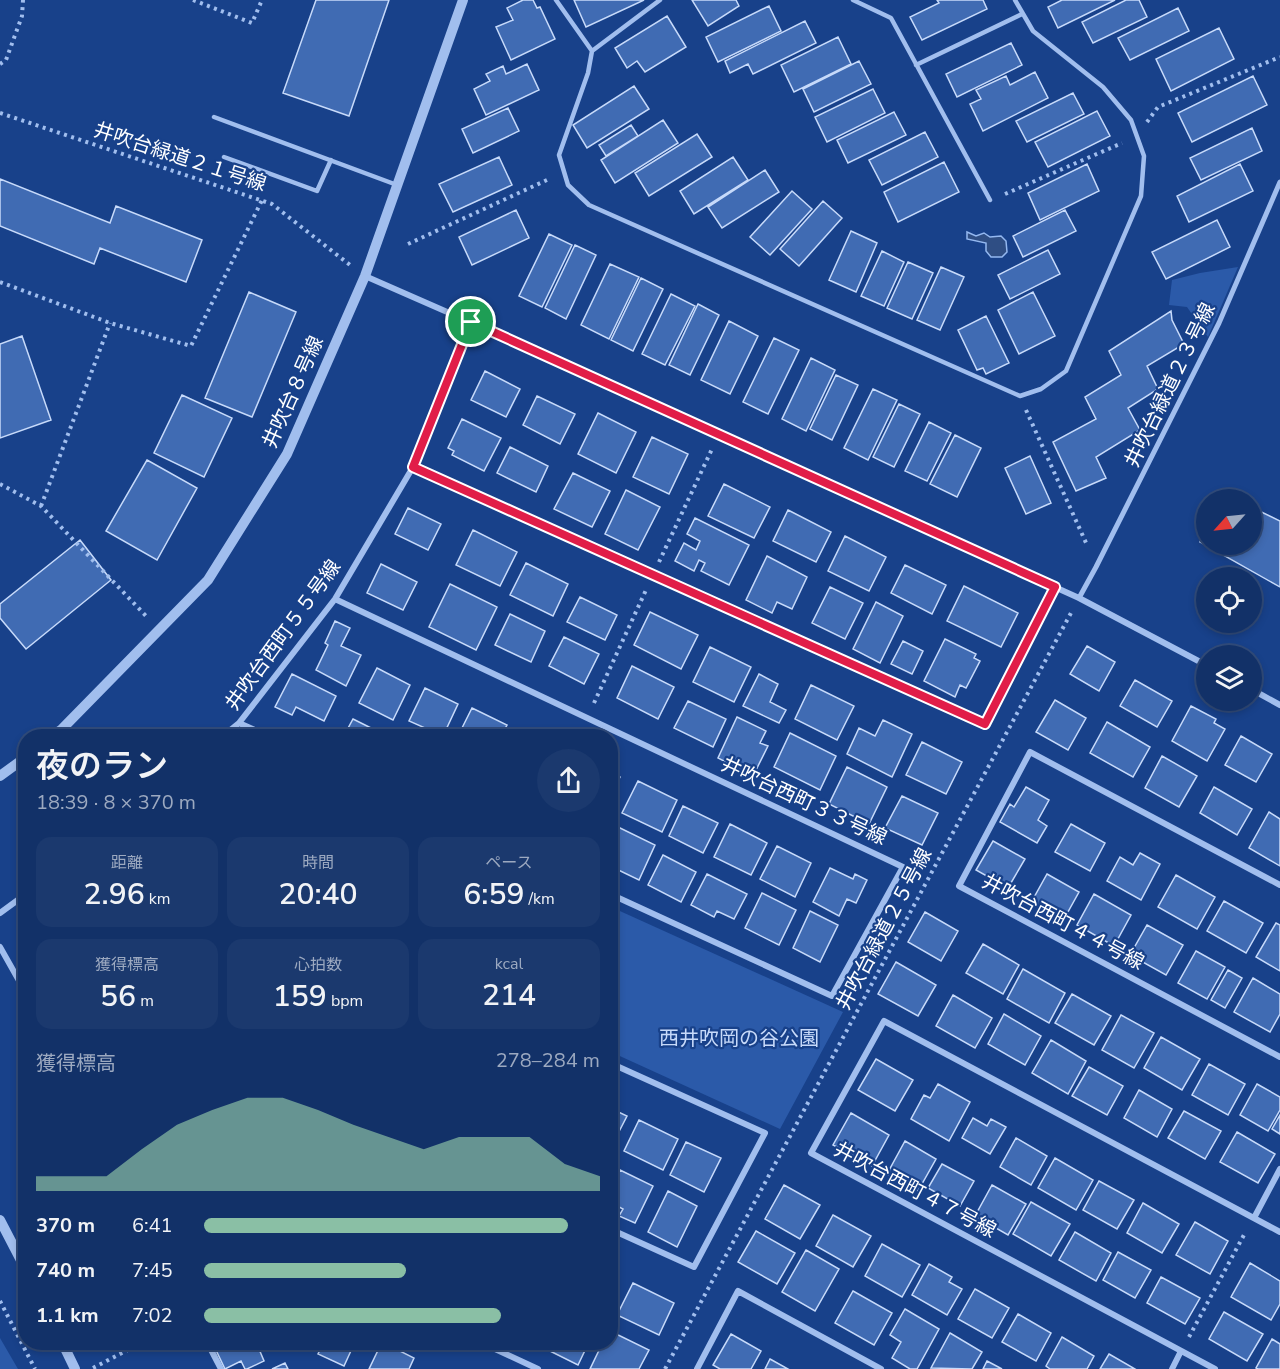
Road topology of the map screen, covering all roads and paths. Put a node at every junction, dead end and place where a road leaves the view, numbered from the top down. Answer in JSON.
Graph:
{"nodes":[{"id":1,"x":23,"y":0,"type":"edge"},
{"id":2,"x":193,"y":0,"type":"edge"},
{"id":3,"x":262,"y":0,"type":"edge"},
{"id":4,"x":463,"y":0,"type":"edge"},
{"id":5,"x":556,"y":0,"type":"edge"},
{"id":6,"x":660,"y":0,"type":"edge"},
{"id":7,"x":853,"y":0,"type":"edge"},
{"id":8,"x":1015,"y":0,"type":"edge"},
{"id":9,"x":1022,"y":14,"type":"junction"},
{"id":10,"x":592,"y":51,"type":"junction"},
{"id":11,"x":0,"y":64,"type":"edge"},
{"id":12,"x":916,"y":65,"type":"junction"},
{"id":13,"x":0,"y":113,"type":"edge"},
{"id":14,"x":214,"y":117,"type":"dead end"},
{"id":15,"x":224,"y":157,"type":"dead end"},
{"id":16,"x":331,"y":160,"type":"junction"},
{"id":17,"x":564,"y":172,"type":"junction"},
{"id":18,"x":1280,"y":182,"type":"edge"},
{"id":19,"x":397,"y":185,"type":"junction"},
{"id":20,"x":262,"y":200,"type":"junction"},
{"id":21,"x":990,"y":200,"type":"dead end"},
{"id":22,"x":408,"y":244,"type":"dead end"},
{"id":23,"x":365,"y":276,"type":"junction"},
{"id":24,"x":0,"y":282,"type":"edge"},
{"id":25,"x":471,"y":322,"type":"junction"},
{"id":26,"x":110,"y":323,"type":"junction"},
{"id":27,"x":1020,"y":396,"type":"junction"},
{"id":28,"x":718,"y":434,"type":"junction"},
{"id":29,"x":413,"y":467,"type":"junction"},
{"id":30,"x":0,"y":484,"type":"edge"},
{"id":31,"x":42,"y":506,"type":"junction"},
{"id":32,"x":1096,"y":567,"type":"junction"},
{"id":33,"x":653,"y":575,"type":"junction"},
{"id":34,"x":1055,"y":587,"type":"junction"},
{"id":35,"x":1079,"y":598,"type":"junction"},
{"id":36,"x":335,"y":599,"type":"junction"},
{"id":37,"x":159,"y":630,"type":"junction"},
{"id":38,"x":1196,"y":661,"type":"edge"},
{"id":39,"x":1262,"y":695,"type":"edge"},
{"id":40,"x":1280,"y":705,"type":"edge"},
{"id":41,"x":587,"y":718,"type":"junction"},
{"id":42,"x":239,"y":723,"type":"junction"},
{"id":43,"x":65,"y":729,"type":"edge"},
{"id":44,"x":232,"y":729,"type":"edge"},
{"id":45,"x":252,"y":729,"type":"edge"},
{"id":46,"x":610,"y":729,"type":"edge"},
{"id":47,"x":618,"y":733,"type":"edge"},
{"id":48,"x":18,"y":763,"type":"edge"},
{"id":49,"x":0,"y":776,"type":"edge"},
{"id":50,"x":1280,"y":885,"type":"edge"},
{"id":51,"x":618,"y":898,"type":"edge"},
{"id":52,"x":18,"y":900,"type":"edge"},
{"id":53,"x":0,"y":913,"type":"edge"},
{"id":54,"x":0,"y":947,"type":"edge"},
{"id":55,"x":18,"y":979,"type":"edge"},
{"id":56,"x":1280,"y":1057,"type":"edge"},
{"id":57,"x":618,"y":1067,"type":"edge"},
{"id":58,"x":1280,"y":1169,"type":"edge"},
{"id":59,"x":1254,"y":1218,"type":"junction"},
{"id":60,"x":0,"y":1220,"type":"edge"},
{"id":61,"x":1280,"y":1232,"type":"edge"},
{"id":62,"x":618,"y":1233,"type":"edge"},
{"id":63,"x":18,"y":1255,"type":"edge"},
{"id":64,"x":0,"y":1301,"type":"edge"},
{"id":65,"x":18,"y":1336,"type":"edge"},
{"id":66,"x":25,"y":1350,"type":"edge"},
{"id":67,"x":66,"y":1350,"type":"edge"},
{"id":68,"x":128,"y":1350,"type":"edge"},
{"id":69,"x":211,"y":1350,"type":"edge"},
{"id":70,"x":497,"y":1350,"type":"edge"},
{"id":71,"x":1181,"y":1351,"type":"junction"},
{"id":72,"x":35,"y":1369,"type":"edge"},
{"id":73,"x":75,"y":1369,"type":"edge"},
{"id":74,"x":92,"y":1369,"type":"edge"},
{"id":75,"x":221,"y":1369,"type":"edge"},
{"id":76,"x":538,"y":1369,"type":"edge"},
{"id":77,"x":665,"y":1369,"type":"edge"},
{"id":78,"x":697,"y":1369,"type":"edge"},
{"id":79,"x":881,"y":1369,"type":"edge"},
{"id":80,"x":1172,"y":1369,"type":"edge"},
{"id":81,"x":1215,"y":1369,"type":"edge"}],
"edges":[{"from":1,"to":11,"type":"path"},
{"from":2,"to":3,"type":"path"},
{"from":4,"to":19,"type":"street","name":"井吹台８号線"},
{"from":5,"to":10,"type":"lane"},
{"from":6,"to":10,"type":"lane"},
{"from":7,"to":12,"type":"lane"},
{"from":8,"to":9,"type":"lane"},
{"from":9,"to":12,"type":"lane"},
{"from":9,"to":27,"type":"lane"},
{"from":10,"to":17,"type":"lane"},
{"from":12,"to":21,"type":"lane"},
{"from":13,"to":20,"type":"path","name":"井吹台緑道２１号線"},
{"from":14,"to":16,"type":"lane"},
{"from":15,"to":16,"type":"lane"},
{"from":16,"to":19,"type":"lane"},
{"from":17,"to":22,"type":"path"},
{"from":17,"to":27,"type":"lane"},
{"from":18,"to":32,"type":"street","name":"井吹台緑道２３号線"},
{"from":19,"to":23,"type":"street","name":"井吹台８号線"},
{"from":20,"to":23,"type":"path","name":"井吹台緑道２１号線"},
{"from":20,"to":26,"type":"path"},
{"from":23,"to":25,"type":"street"},
{"from":23,"to":37,"type":"street","name":"井吹台８号線"},
{"from":24,"to":26,"type":"path"},
{"from":25,"to":28,"type":"street"},
{"from":25,"to":29,"type":"street","name":"井吹台西町５５号線"},
{"from":26,"to":31,"type":"path"},
{"from":27,"to":32,"type":"path"},
{"from":28,"to":33,"type":"path"},
{"from":28,"to":34,"type":"street"},
{"from":29,"to":33,"type":"street"},
{"from":29,"to":36,"type":"street","name":"井吹台西町５５号線"},
{"from":30,"to":31,"type":"path"},
{"from":31,"to":37,"type":"path"},
{"from":32,"to":35,"type":"street","name":"井吹台緑道２３号線"},
{"from":33,"to":34,"type":"street"},
{"from":33,"to":41,"type":"path"},
{"from":34,"to":35,"type":"street"},
{"from":35,"to":38,"type":"street"},
{"from":35,"to":77,"type":"path","name":"井吹台緑道２５号線"},
{"from":36,"to":41,"type":"street","name":"井吹台西町３３号線"},
{"from":36,"to":42,"type":"street","name":"井吹台西町５５号線"},
{"from":37,"to":43,"type":"street","name":"井吹台８号線"},
{"from":39,"to":40,"type":"street"},
{"from":41,"to":46,"type":"street","name":"井吹台西町３３号線"},
{"from":42,"to":44,"type":"street","name":"井吹台西町５５号線"},
{"from":42,"to":45,"type":"street"},
{"from":47,"to":51,"type":"street","name":"井吹台西町３３号線"},
{"from":48,"to":49,"type":"street"},
{"from":50,"to":56,"type":"street","name":"井吹台西町４４号線"},
{"from":52,"to":53,"type":"street"},
{"from":54,"to":55,"type":"street"},
{"from":57,"to":62,"type":"street"},
{"from":58,"to":59,"type":"street"},
{"from":59,"to":61,"type":"street","name":"井吹台西町４７号線"},
{"from":59,"to":71,"type":"path"},
{"from":59,"to":71,"type":"street","name":"井吹台西町４７号線"},
{"from":60,"to":63,"type":"street"},
{"from":64,"to":65,"type":"path"},
{"from":66,"to":72,"type":"path"},
{"from":67,"to":73,"type":"street"},
{"from":68,"to":74,"type":"path"},
{"from":69,"to":75,"type":"street"},
{"from":70,"to":76,"type":"street"},
{"from":71,"to":80,"type":"street"},
{"from":71,"to":81,"type":"street","name":"井吹台西町４７号線"},
{"from":78,"to":79,"type":"street"}]}
